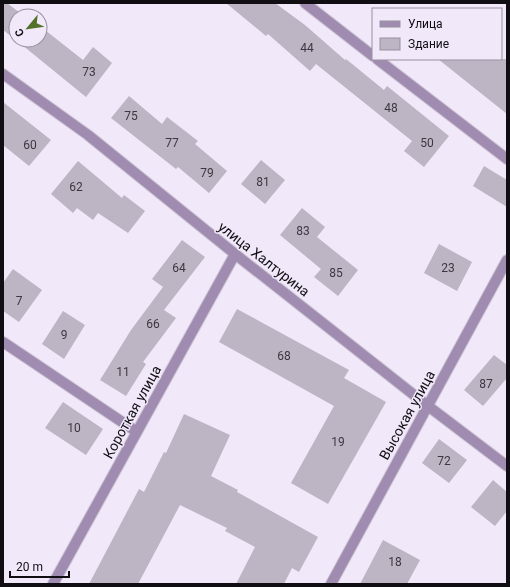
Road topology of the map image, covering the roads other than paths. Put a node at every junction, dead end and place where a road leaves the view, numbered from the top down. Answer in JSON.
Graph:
{"nodes":[{"id":1,"x":304,"y":3,"type":"edge"},
{"id":2,"x":372,"y":55,"type":"edge"},
{"id":3,"x":378,"y":60,"type":"edge"},
{"id":4,"x":3,"y":74,"type":"edge"},
{"id":5,"x":507,"y":159,"type":"edge"},
{"id":6,"x":236,"y":254,"type":"junction"},
{"id":7,"x":507,"y":260,"type":"edge"},
{"id":8,"x":3,"y":342,"type":"edge"},
{"id":9,"x":428,"y":406,"type":"junction"},
{"id":10,"x":137,"y":432,"type":"junction"},
{"id":11,"x":507,"y":466,"type":"edge"},
{"id":12,"x":53,"y":584,"type":"edge"},
{"id":13,"x":331,"y":584,"type":"edge"}],
"edges":[{"from":1,"to":2,"type":"street"},
{"from":3,"to":5,"type":"street"},
{"from":4,"to":6,"type":"street","name":"улица Халтурина"},
{"from":6,"to":9,"type":"street","name":"улица Халтурина"},
{"from":6,"to":10,"type":"street","name":"Короткая улица"},
{"from":7,"to":9,"type":"street","name":"Высокая улица"},
{"from":8,"to":10,"type":"street"},
{"from":9,"to":11,"type":"street","name":"улица Халтурина"},
{"from":9,"to":13,"type":"street","name":"Высокая улица"},
{"from":10,"to":12,"type":"street","name":"Короткая улица"}]}
